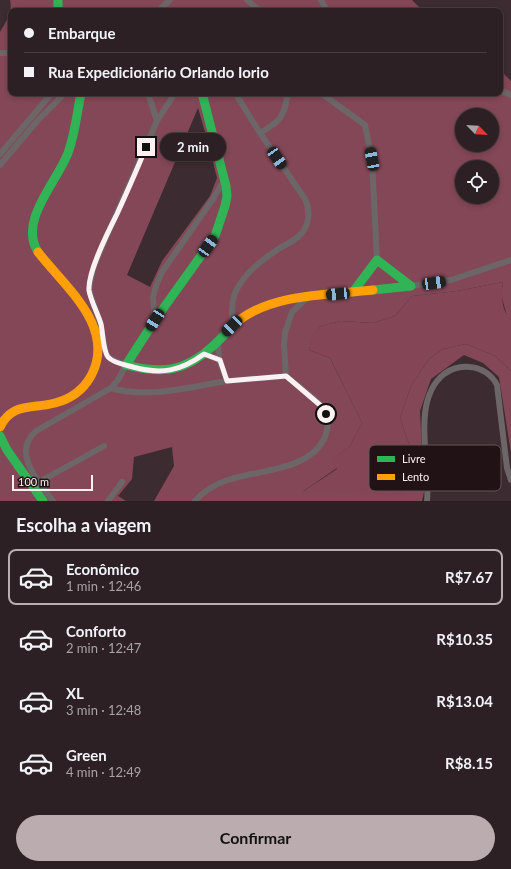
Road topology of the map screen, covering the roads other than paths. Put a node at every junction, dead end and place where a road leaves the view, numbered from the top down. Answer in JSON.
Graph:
{"nodes":[{"id":1,"x":170,"y":0,"type":"edge"},
{"id":2,"x":248,"y":0,"type":"edge"},
{"id":3,"x":161,"y":8,"type":"edge"},
{"id":4,"x":257,"y":8,"type":"edge"},
{"id":5,"x":49,"y":96,"type":"edge"},
{"id":6,"x":62,"y":96,"type":"edge"},
{"id":7,"x":149,"y":96,"type":"edge"},
{"id":8,"x":173,"y":96,"type":"edge"},
{"id":9,"x":203,"y":96,"type":"edge"},
{"id":10,"x":237,"y":96,"type":"edge"},
{"id":11,"x":287,"y":96,"type":"edge"},
{"id":12,"x":326,"y":96,"type":"edge"},
{"id":13,"x":80,"y":97,"type":"edge"},
{"id":14,"x":157,"y":121,"type":"junction"},
{"id":15,"x":260,"y":133,"type":"junction"},
{"id":16,"x":0,"y":154,"type":"edge"},
{"id":17,"x":0,"y":165,"type":"edge"},
{"id":18,"x":224,"y":180,"type":"junction"},
{"id":19,"x":213,"y":200,"type":"junction"},
{"id":20,"x":225,"y":206,"type":"junction"},
{"id":21,"x":377,"y":260,"type":"junction"},
{"id":22,"x":511,"y":260,"type":"edge"},
{"id":23,"x":411,"y":286,"type":"junction"},
{"id":24,"x":353,"y":292,"type":"junction"},
{"id":25,"x":308,"y":297,"type":"junction"},
{"id":26,"x":285,"y":300,"type":"junction"},
{"id":27,"x":232,"y":311,"type":"junction"},
{"id":28,"x":292,"y":312,"type":"junction"},
{"id":29,"x":244,"y":318,"type":"junction"},
{"id":30,"x":155,"y":320,"type":"junction"},
{"id":31,"x":232,"y":326,"type":"junction"},
{"id":32,"x":218,"y":340,"type":"junction"},
{"id":33,"x":204,"y":354,"type":"junction"},
{"id":34,"x":220,"y":360,"type":"junction"},
{"id":35,"x":126,"y":365,"type":"junction"},
{"id":36,"x":286,"y":376,"type":"junction"},
{"id":37,"x":227,"y":381,"type":"junction"},
{"id":38,"x":110,"y":388,"type":"junction"},
{"id":39,"x":0,"y":426,"type":"edge"},
{"id":40,"x":0,"y":436,"type":"edge"},
{"id":41,"x":427,"y":445,"type":"edge"},
{"id":42,"x":104,"y":446,"type":"dead end"},
{"id":43,"x":511,"y":480,"type":"edge"},
{"id":44,"x":39,"y":482,"type":"junction"},
{"id":45,"x":122,"y":482,"type":"dead end"},
{"id":46,"x":428,"y":491,"type":"edge"},
{"id":47,"x":43,"y":501,"type":"edge"},
{"id":48,"x":53,"y":501,"type":"edge"},
{"id":49,"x":108,"y":501,"type":"edge"},
{"id":50,"x":195,"y":501,"type":"edge"},
{"id":51,"x":428,"y":501,"type":"edge"}],
"edges":[{"from":1,"to":3,"type":"street"},
{"from":2,"to":4,"type":"street"},
{"from":5,"to":16,"type":"street"},
{"from":6,"to":17,"type":"street"},
{"from":7,"to":14,"type":"street"},
{"from":8,"to":14,"type":"street"},
{"from":9,"to":18,"type":"street"},
{"from":10,"to":15,"type":"street"},
{"from":11,"to":15,"type":"street"},
{"from":12,"to":21,"type":"street"},
{"from":13,"to":39,"type":"street"},
{"from":14,"to":35,"type":"street"},
{"from":15,"to":27,"type":"street"},
{"from":18,"to":19,"type":"street"},
{"from":18,"to":20,"type":"street"},
{"from":19,"to":20,"type":"street"},
{"from":19,"to":30,"type":"street"},
{"from":20,"to":30,"type":"street"},
{"from":21,"to":23,"type":"street"},
{"from":21,"to":24,"type":"street"},
{"from":22,"to":23,"type":"street"},
{"from":23,"to":24,"type":"street"},
{"from":24,"to":25,"type":"street"},
{"from":25,"to":26,"type":"street"},
{"from":25,"to":28,"type":"street"},
{"from":26,"to":28,"type":"street"},
{"from":26,"to":29,"type":"street"},
{"from":27,"to":29,"type":"street"},
{"from":27,"to":31,"type":"street"},
{"from":28,"to":36,"type":"street"},
{"from":29,"to":31,"type":"street"},
{"from":30,"to":35,"type":"street"},
{"from":31,"to":32,"type":"street"},
{"from":32,"to":33,"type":"street"},
{"from":32,"to":34,"type":"street"},
{"from":33,"to":34,"type":"street"},
{"from":33,"to":35,"type":"street"},
{"from":34,"to":37,"type":"street"},
{"from":35,"to":38,"type":"street"},
{"from":36,"to":37,"type":"street"},
{"from":36,"to":50,"type":"street"},
{"from":37,"to":38,"type":"street"},
{"from":38,"to":44,"type":"street"},
{"from":40,"to":47,"type":"street"},
{"from":41,"to":43,"type":"street"},
{"from":42,"to":44,"type":"street"},
{"from":44,"to":48,"type":"street"},
{"from":45,"to":49,"type":"street"},
{"from":46,"to":51,"type":"street"}]}
